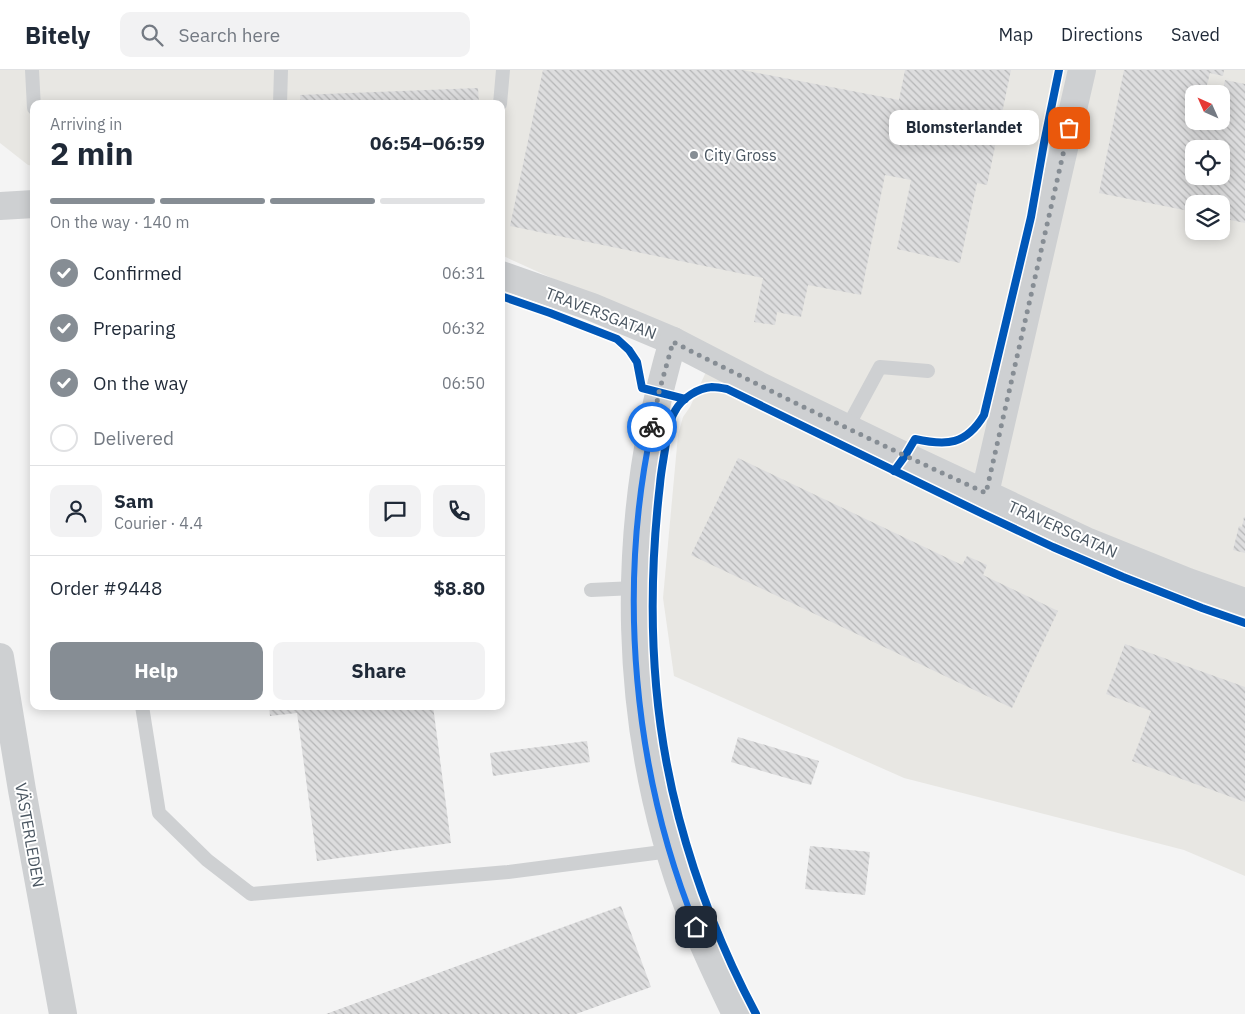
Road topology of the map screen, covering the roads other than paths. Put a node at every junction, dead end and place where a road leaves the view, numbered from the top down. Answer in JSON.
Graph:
{"nodes":[{"id":1,"x":32,"y":70,"type":"edge"},
{"id":2,"x":281,"y":70,"type":"edge"},
{"id":3,"x":503,"y":70,"type":"edge"},
{"id":4,"x":1082,"y":70,"type":"edge"},
{"id":5,"x":34,"y":100,"type":"edge"},
{"id":6,"x":280,"y":100,"type":"edge"},
{"id":7,"x":500,"y":100,"type":"edge"},
{"id":8,"x":30,"y":204,"type":"edge"},
{"id":9,"x":0,"y":206,"type":"edge"},
{"id":10,"x":505,"y":276,"type":"edge"},
{"id":11,"x":673,"y":342,"type":"junction"},
{"id":12,"x":928,"y":371,"type":"dead end"},
{"id":13,"x":847,"y":428,"type":"junction"},
{"id":14,"x":986,"y":493,"type":"junction"},
{"id":15,"x":634,"y":588,"type":"junction"},
{"id":16,"x":591,"y":590,"type":"dead end"},
{"id":17,"x":1245,"y":602,"type":"edge"},
{"id":18,"x":0,"y":656,"type":"edge"},
{"id":19,"x":143,"y":710,"type":"edge"},
{"id":20,"x":670,"y":851,"type":"junction"},
{"id":21,"x":62,"y":1014,"type":"edge"},
{"id":22,"x":736,"y":1014,"type":"edge"}],
"edges":[{"from":1,"to":5,"type":"lane"},
{"from":2,"to":6,"type":"lane"},
{"from":3,"to":7,"type":"lane"},
{"from":4,"to":14,"type":"street"},
{"from":8,"to":9,"type":"street"},
{"from":10,"to":11,"type":"street","name":"TRAVERSGATAN"},
{"from":11,"to":13,"type":"street","name":"TRAVERSGATAN"},
{"from":11,"to":15,"type":"street"},
{"from":12,"to":13,"type":"lane"},
{"from":13,"to":14,"type":"street","name":"TRAVERSGATAN"},
{"from":14,"to":17,"type":"street","name":"TRAVERSGATAN"},
{"from":15,"to":16,"type":"lane"},
{"from":15,"to":20,"type":"street"},
{"from":18,"to":21,"type":"street","name":"VÄSTERLEDEN"},
{"from":19,"to":20,"type":"lane"},
{"from":20,"to":22,"type":"street"}]}
